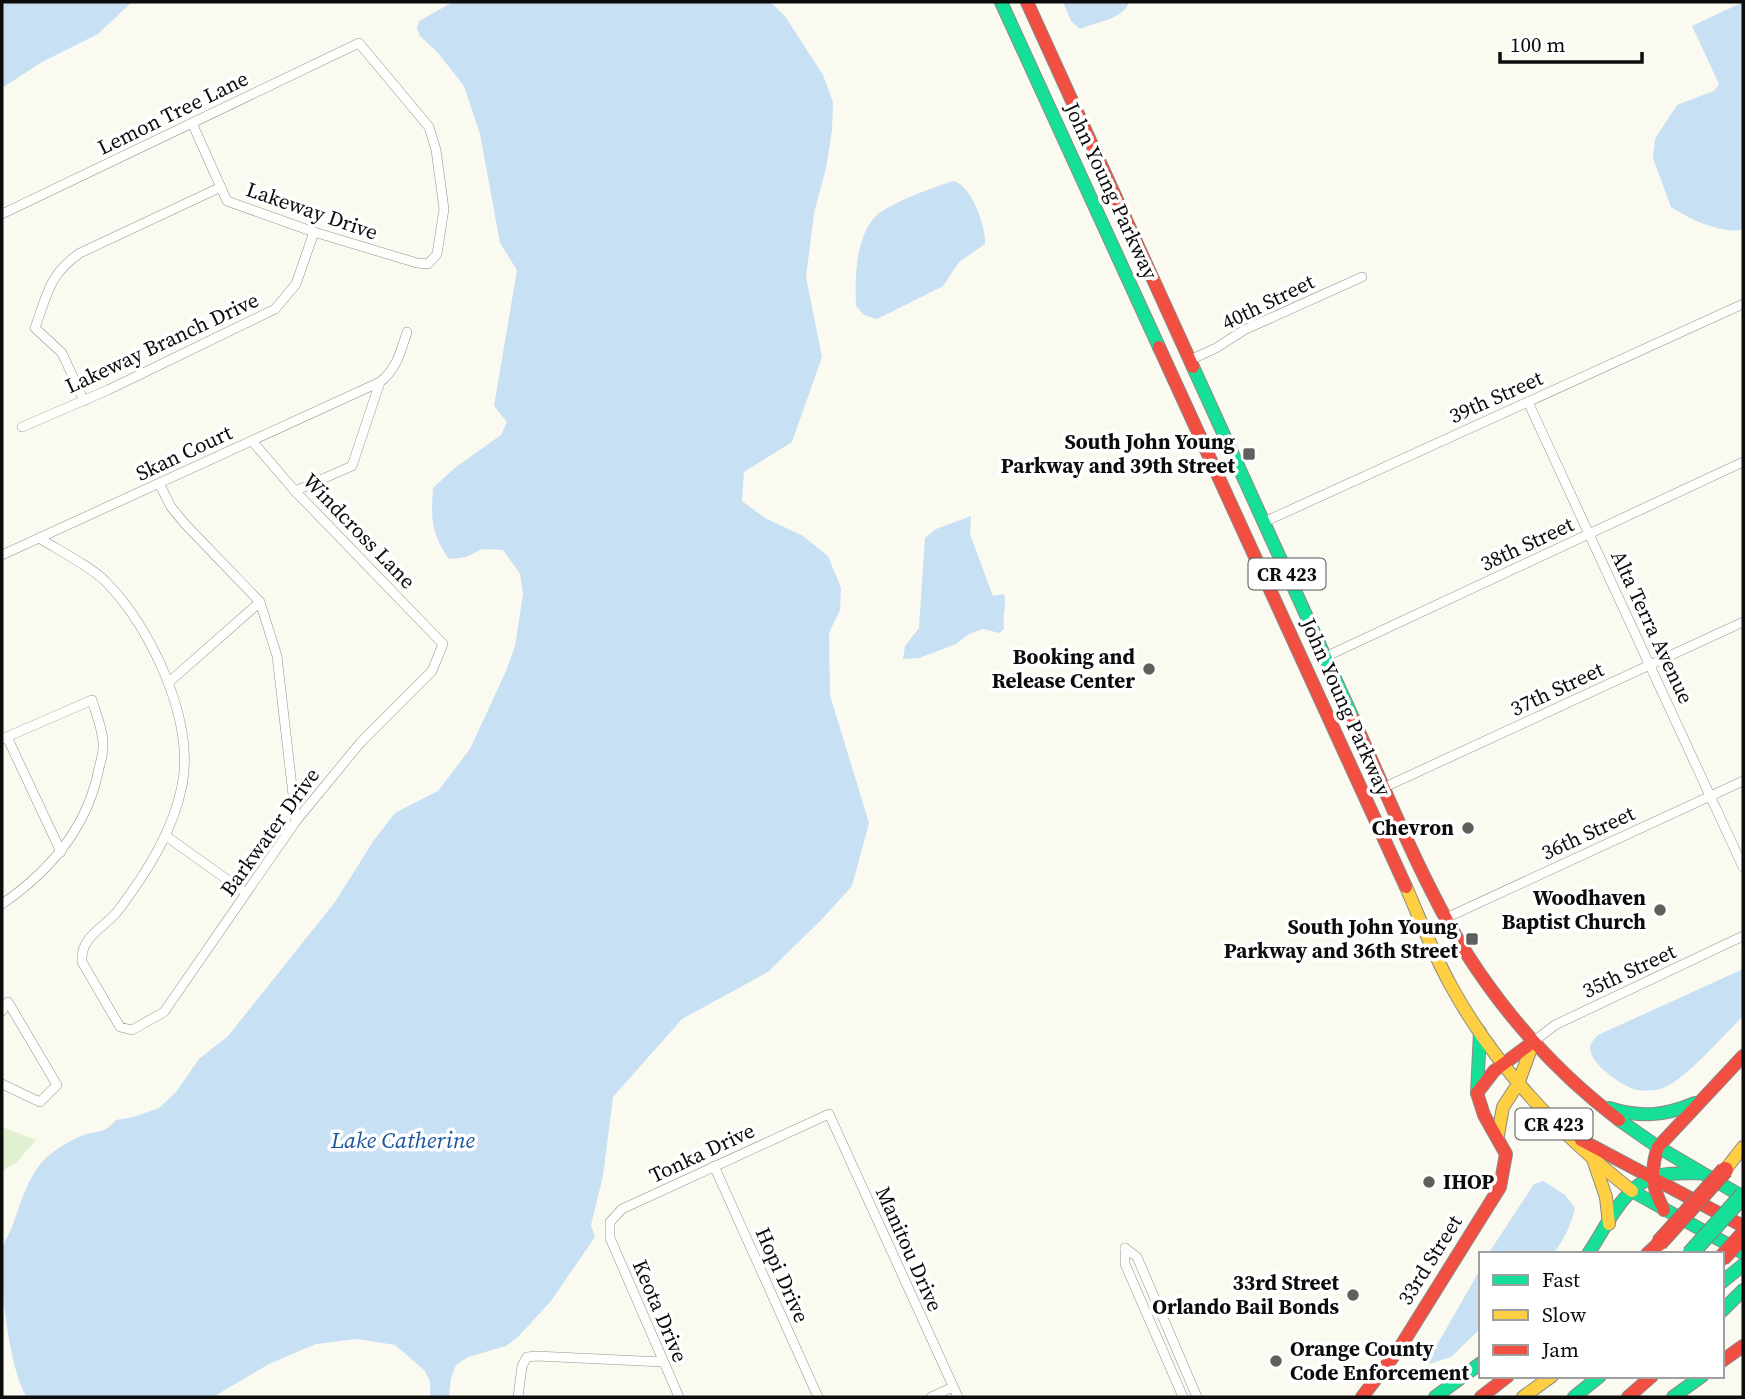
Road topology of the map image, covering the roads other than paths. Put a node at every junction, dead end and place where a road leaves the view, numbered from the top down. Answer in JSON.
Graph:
{"nodes":[{"id":1,"x":1001,"y":2,"type":"edge"},
{"id":2,"x":1027,"y":2,"type":"edge"},
{"id":3,"x":192,"y":123,"type":"junction"},
{"id":4,"x":221,"y":187,"type":"junction"},
{"id":5,"x":2,"y":214,"type":"edge"},
{"id":6,"x":314,"y":232,"type":"junction"},
{"id":7,"x":428,"y":264,"type":"joint"},
{"id":8,"x":1362,"y":276,"type":"dead end"},
{"id":9,"x":1743,"y":304,"type":"edge"},
{"id":10,"x":407,"y":332,"type":"dead end"},
{"id":11,"x":1190,"y":360,"type":"junction"},
{"id":12,"x":380,"y":382,"type":"junction"},
{"id":13,"x":84,"y":401,"type":"junction"},
{"id":14,"x":1528,"y":402,"type":"junction"},
{"id":15,"x":22,"y":427,"type":"dead end"},
{"id":16,"x":251,"y":441,"type":"junction"},
{"id":17,"x":1743,"y":462,"type":"edge"},
{"id":18,"x":1217,"y":475,"type":"junction"},
{"id":19,"x":159,"y":483,"type":"junction"},
{"id":20,"x":295,"y":491,"type":"junction"},
{"id":21,"x":1264,"y":522,"type":"junction"},
{"id":22,"x":1590,"y":534,"type":"junction"},
{"id":23,"x":39,"y":538,"type":"junction"},
{"id":24,"x":2,"y":555,"type":"edge"},
{"id":25,"x":260,"y":602,"type":"junction"},
{"id":26,"x":1743,"y":622,"type":"edge"},
{"id":27,"x":443,"y":644,"type":"joint"},
{"id":28,"x":1325,"y":657,"type":"junction"},
{"id":29,"x":1651,"y":665,"type":"junction"},
{"id":30,"x":168,"y":683,"type":"junction"},
{"id":31,"x":5,"y":738,"type":"edge"},
{"id":32,"x":1346,"y":758,"type":"junction"},
{"id":33,"x":1743,"y":781,"type":"edge"},
{"id":34,"x":1385,"y":787,"type":"junction"},
{"id":35,"x":1712,"y":796,"type":"junction"},
{"id":36,"x":296,"y":821,"type":"junction"},
{"id":37,"x":166,"y":836,"type":"junction"},
{"id":38,"x":61,"y":852,"type":"junction"},
{"id":39,"x":1743,"y":867,"type":"edge"},
{"id":40,"x":246,"y":893,"type":"junction"},
{"id":41,"x":2,"y":904,"type":"edge"},
{"id":42,"x":1446,"y":918,"type":"junction"},
{"id":43,"x":1743,"y":936,"type":"edge"},
{"id":44,"x":2,"y":991,"type":"edge"},
{"id":45,"x":8,"y":1002,"type":"junction"},
{"id":46,"x":2,"y":1012,"type":"edge"},
{"id":47,"x":1480,"y":1032,"type":"junction"},
{"id":48,"x":1533,"y":1042,"type":"junction"},
{"id":49,"x":1743,"y":1056,"type":"edge"},
{"id":50,"x":1503,"y":1064,"type":"junction"},
{"id":51,"x":2,"y":1084,"type":"edge"},
{"id":52,"x":1518,"y":1084,"type":"junction"},
{"id":53,"x":1477,"y":1093,"type":"junction"},
{"id":54,"x":1706,"y":1098,"type":"junction"},
{"id":55,"x":1597,"y":1104,"type":"junction"},
{"id":56,"x":829,"y":1114,"type":"joint"},
{"id":57,"x":1557,"y":1127,"type":"junction"},
{"id":58,"x":1498,"y":1135,"type":"junction"},
{"id":59,"x":1658,"y":1147,"type":"junction"},
{"id":60,"x":1743,"y":1147,"type":"edge"},
{"id":61,"x":1593,"y":1159,"type":"junction"},
{"id":62,"x":714,"y":1166,"type":"junction"},
{"id":63,"x":1701,"y":1174,"type":"junction"},
{"id":64,"x":1652,"y":1177,"type":"junction"},
{"id":65,"x":1632,"y":1191,"type":"junction"},
{"id":66,"x":1743,"y":1196,"type":"edge"},
{"id":67,"x":1664,"y":1210,"type":"junction"},
{"id":68,"x":1609,"y":1224,"type":"junction"},
{"id":69,"x":1743,"y":1226,"type":"edge"},
{"id":70,"x":1743,"y":1235,"type":"edge"},
{"id":71,"x":610,"y":1238,"type":"joint"},
{"id":72,"x":1653,"y":1248,"type":"edge"},
{"id":73,"x":1589,"y":1252,"type":"edge"},
{"id":74,"x":1692,"y":1252,"type":"edge"},
{"id":75,"x":1743,"y":1254,"type":"edge"},
{"id":76,"x":1724,"y":1256,"type":"edge"},
{"id":77,"x":1740,"y":1268,"type":"edge"},
{"id":78,"x":1724,"y":1280,"type":"edge"},
{"id":79,"x":1743,"y":1290,"type":"edge"},
{"id":80,"x":1724,"y":1309,"type":"edge"},
{"id":81,"x":1743,"y":1346,"type":"edge"},
{"id":82,"x":1724,"y":1360,"type":"edge"},
{"id":83,"x":663,"y":1362,"type":"junction"},
{"id":84,"x":1479,"y":1364,"type":"edge"},
{"id":85,"x":1505,"y":1378,"type":"edge"},
{"id":86,"x":1549,"y":1378,"type":"edge"},
{"id":87,"x":1598,"y":1378,"type":"edge"},
{"id":88,"x":1651,"y":1378,"type":"edge"},
{"id":89,"x":1699,"y":1378,"type":"edge"},
{"id":90,"x":953,"y":1387,"type":"junction"},
{"id":91,"x":518,"y":1397,"type":"edge"},
{"id":92,"x":679,"y":1397,"type":"edge"},
{"id":93,"x":818,"y":1397,"type":"edge"},
{"id":94,"x":931,"y":1397,"type":"edge"},
{"id":95,"x":958,"y":1397,"type":"edge"},
{"id":96,"x":1182,"y":1397,"type":"edge"},
{"id":97,"x":1197,"y":1397,"type":"edge"},
{"id":98,"x":1362,"y":1397,"type":"edge"},
{"id":99,"x":1435,"y":1397,"type":"edge"},
{"id":100,"x":1481,"y":1397,"type":"edge"},
{"id":101,"x":1523,"y":1397,"type":"edge"},
{"id":102,"x":1574,"y":1397,"type":"edge"},
{"id":103,"x":1628,"y":1397,"type":"edge"},
{"id":104,"x":1673,"y":1397,"type":"edge"}],
"edges":[{"from":1,"to":18,"type":"main road","name":"John Young Parkway","number":"CR 423"},
{"from":2,"to":11,"type":"main road","name":"John Young Parkway","number":"CR 423"},
{"from":3,"to":4,"type":"street","name":"Lakeway Drive"},
{"from":3,"to":5,"type":"street","name":"Lemon Tree Lane"},
{"from":3,"to":7,"type":"street","name":"Lemon Tree Lane"},
{"from":4,"to":6,"type":"street","name":"Lakeway Drive"},
{"from":4,"to":13,"type":"street"},
{"from":6,"to":7,"type":"street","name":"Lakeway Drive"},
{"from":6,"to":13,"type":"street","name":"Lakeway Branch Drive"},
{"from":8,"to":11,"type":"street","name":"40th Street"},
{"from":9,"to":14,"type":"street","name":"39th Street"},
{"from":10,"to":12,"type":"street"},
{"from":11,"to":21,"type":"main road","name":"John Young Parkway","number":"CR 423"},
{"from":12,"to":16,"type":"street","name":"Skan Court"},
{"from":12,"to":20,"type":"street"},
{"from":13,"to":15,"type":"street","name":"Lakeway Branch Drive"},
{"from":14,"to":21,"type":"street","name":"39th Street"},
{"from":14,"to":22,"type":"street","name":"Alta Terra Avenue"},
{"from":16,"to":19,"type":"street","name":"Skan Court"},
{"from":16,"to":20,"type":"street","name":"Windcross Lane"},
{"from":17,"to":22,"type":"street","name":"38th Street"},
{"from":18,"to":21,"type":"main road"},
{"from":18,"to":32,"type":"main road","name":"John Young Parkway","number":"CR 423"},
{"from":19,"to":23,"type":"street","name":"Skan Court"},
{"from":19,"to":25,"type":"street"},
{"from":20,"to":27,"type":"street","name":"Windcross Lane"},
{"from":21,"to":28,"type":"main road","name":"John Young Parkway","number":"CR 423"},
{"from":22,"to":28,"type":"street","name":"38th Street"},
{"from":22,"to":29,"type":"street","name":"Alta Terra Avenue"},
{"from":23,"to":24,"type":"street","name":"Skan Court"},
{"from":23,"to":30,"type":"street"},
{"from":25,"to":30,"type":"street"},
{"from":25,"to":36,"type":"street"},
{"from":26,"to":29,"type":"street","name":"37th Street"},
{"from":27,"to":36,"type":"street","name":"Barkwater Drive"},
{"from":28,"to":34,"type":"main road","name":"John Young Parkway","number":"CR 423"},
{"from":29,"to":34,"type":"street","name":"37th Street"},
{"from":29,"to":35,"type":"street","name":"Alta Terra Avenue"},
{"from":30,"to":37,"type":"street"},
{"from":31,"to":38,"type":"street"},
{"from":31,"to":38,"type":"street"},
{"from":32,"to":34,"type":"main road"},
{"from":32,"to":47,"type":"main road","name":"John Young Parkway","number":"CR 423"},
{"from":33,"to":35,"type":"street","name":"36th Street"},
{"from":34,"to":42,"type":"main road","name":"John Young Parkway","number":"CR 423"},
{"from":35,"to":39,"type":"street","name":"Alta Terra Avenue"},
{"from":35,"to":42,"type":"street","name":"36th Street"},
{"from":36,"to":40,"type":"street","name":"Barkwater Drive"},
{"from":37,"to":40,"type":"street"},
{"from":37,"to":40,"type":"street","name":"Barkwater Drive"},
{"from":38,"to":41,"type":"street"},
{"from":42,"to":48,"type":"main road","name":"John Young Parkway","number":"CR 423"},
{"from":43,"to":48,"type":"street","name":"35th Street"},
{"from":44,"to":45,"type":"street"},
{"from":45,"to":46,"type":"street"},
{"from":45,"to":51,"type":"street"},
{"from":47,"to":50,"type":"main road","name":"John Young Parkway","number":"CR 423"},
{"from":47,"to":53,"type":"main road"},
{"from":48,"to":50,"type":"main road"},
{"from":48,"to":52,"type":"main road","name":"33rd Street"},
{"from":48,"to":55,"type":"main road","name":"John Young Parkway","number":"CR 423"},
{"from":49,"to":54,"type":"main road"},
{"from":50,"to":52,"type":"main road","name":"John Young Parkway","number":"CR 423"},
{"from":50,"to":53,"type":"main road"},
{"from":52,"to":57,"type":"main road","name":"John Young Parkway","number":"CR 423"},
{"from":52,"to":58,"type":"main road","name":"33rd Street"},
{"from":53,"to":58,"type":"main road","name":"33rd Street"},
{"from":54,"to":55,"type":"main road"},
{"from":54,"to":59,"type":"main road"},
{"from":55,"to":59,"type":"main road","name":"John Young Parkway","number":"CR 423"},
{"from":56,"to":62,"type":"street","name":"Tonka Drive"},
{"from":56,"to":90,"type":"street","name":"Manitou Drive"},
{"from":57,"to":61,"type":"main road","name":"John Young Parkway","number":"CR 423"},
{"from":57,"to":64,"type":"main road"},
{"from":58,"to":98,"type":"main road","name":"33rd Street"},
{"from":59,"to":63,"type":"main road","name":"John Young Parkway","number":"CR 423"},
{"from":59,"to":64,"type":"main road"},
{"from":60,"to":72,"type":"main road","bridge":true},
{"from":61,"to":65,"type":"main road","name":"John Young Parkway","number":"CR 423"},
{"from":61,"to":68,"type":"main road"},
{"from":62,"to":71,"type":"street","name":"Tonka Drive"},
{"from":62,"to":93,"type":"street","name":"Hopi Drive"},
{"from":63,"to":64,"type":"main road"},
{"from":63,"to":66,"type":"main road","name":"John Young Parkway","number":"CR 423"},
{"from":64,"to":65,"type":"main road"},
{"from":64,"to":67,"type":"main road"},
{"from":64,"to":69,"type":"main road"},
{"from":65,"to":67,"type":"main road","name":"John Young Parkway","number":"CR 423"},
{"from":65,"to":68,"type":"main road"},
{"from":66,"to":74,"type":"main road","bridge":true},
{"from":67,"to":75,"type":"main road","name":"John Young Parkway","number":"CR 423"},
{"from":68,"to":73,"type":"main road"},
{"from":70,"to":76,"type":"main road","bridge":true},
{"from":71,"to":83,"type":"street","name":"Keota Drive"},
{"from":77,"to":78,"type":"main road"},
{"from":79,"to":80,"type":"main road"},
{"from":81,"to":82,"type":"main road"},
{"from":83,"to":91,"type":"street"},
{"from":83,"to":92,"type":"street","name":"Keota Drive"},
{"from":84,"to":99,"type":"main road"},
{"from":85,"to":100,"type":"main road"},
{"from":86,"to":101,"type":"main road"},
{"from":87,"to":102,"type":"main road"},
{"from":88,"to":103,"type":"main road"},
{"from":89,"to":104,"type":"main road"},
{"from":90,"to":94,"type":"street"},
{"from":90,"to":95,"type":"street","name":"Manitou Drive"},
{"from":96,"to":97,"type":"street"}]}
